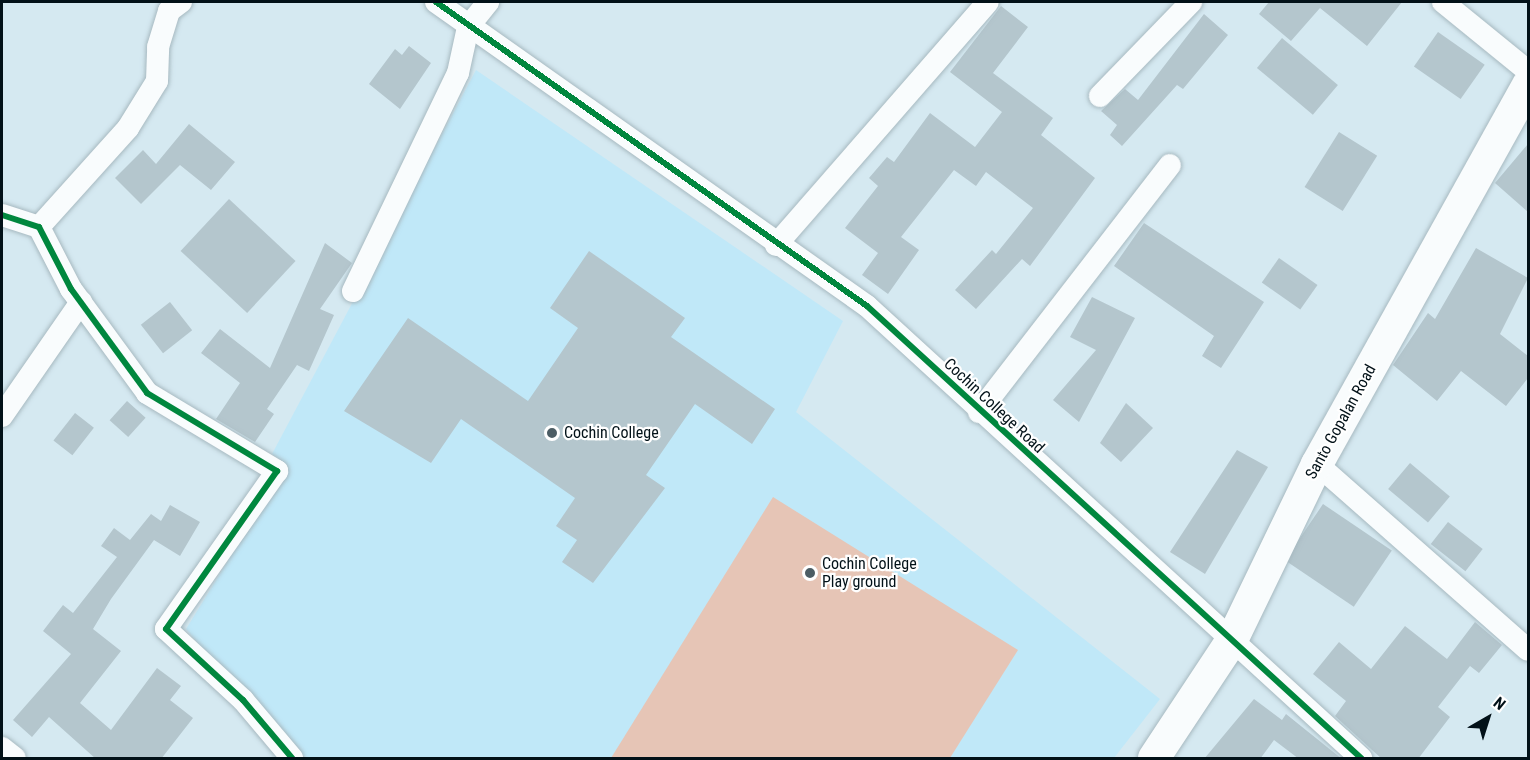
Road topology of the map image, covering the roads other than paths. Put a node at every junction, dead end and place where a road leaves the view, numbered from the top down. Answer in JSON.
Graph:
{"nodes":[{"id":1,"x":181,"y":2,"type":"edge"},
{"id":2,"x":436,"y":2,"type":"edge"},
{"id":3,"x":488,"y":2,"type":"edge"},
{"id":4,"x":988,"y":2,"type":"edge"},
{"id":5,"x":1191,"y":2,"type":"edge"},
{"id":6,"x":1443,"y":2,"type":"edge"},
{"id":7,"x":468,"y":27,"type":"junction"},
{"id":8,"x":1528,"y":70,"type":"edge"},
{"id":9,"x":1528,"y":85,"type":"edge"},
{"id":10,"x":1100,"y":96,"type":"dead end"},
{"id":11,"x":1170,"y":165,"type":"dead end"},
{"id":12,"x":2,"y":215,"type":"edge"},
{"id":13,"x":39,"y":227,"type":"junction"},
{"id":14,"x":776,"y":245,"type":"junction"},
{"id":15,"x":353,"y":291,"type":"dead end"},
{"id":16,"x":81,"y":302,"type":"junction"},
{"id":17,"x":979,"y":412,"type":"junction"},
{"id":18,"x":2,"y":416,"type":"edge"},
{"id":19,"x":1317,"y":464,"type":"junction"},
{"id":20,"x":1232,"y":640,"type":"junction"},
{"id":21,"x":1528,"y":650,"type":"edge"},
{"id":22,"x":2,"y":748,"type":"edge"},
{"id":23,"x":15,"y":759,"type":"edge"},
{"id":24,"x":292,"y":759,"type":"edge"},
{"id":25,"x":1154,"y":759,"type":"edge"},
{"id":26,"x":1361,"y":759,"type":"edge"}],
"edges":[{"from":1,"to":13,"type":"street"},
{"from":2,"to":7,"type":"street","name":"Cochin College Road"},
{"from":3,"to":7,"type":"street"},
{"from":4,"to":14,"type":"street"},
{"from":5,"to":10,"type":"street"},
{"from":6,"to":8,"type":"street"},
{"from":7,"to":14,"type":"street","name":"Cochin College Road"},
{"from":7,"to":15,"type":"street"},
{"from":9,"to":19,"type":"main road","name":"Santo Gopalan Road"},
{"from":11,"to":17,"type":"street"},
{"from":12,"to":13,"type":"street"},
{"from":13,"to":16,"type":"street"},
{"from":14,"to":17,"type":"street","name":"Cochin College Road"},
{"from":16,"to":18,"type":"street"},
{"from":16,"to":24,"type":"street"},
{"from":17,"to":20,"type":"street","name":"Cochin College Road"},
{"from":19,"to":20,"type":"main road","name":"Santo Gopalan Road"},
{"from":19,"to":21,"type":"street"},
{"from":20,"to":25,"type":"main road","name":"Santo Gopalan Road"},
{"from":20,"to":26,"type":"street","name":"Cochin College Road"},
{"from":22,"to":23,"type":"street"}]}
